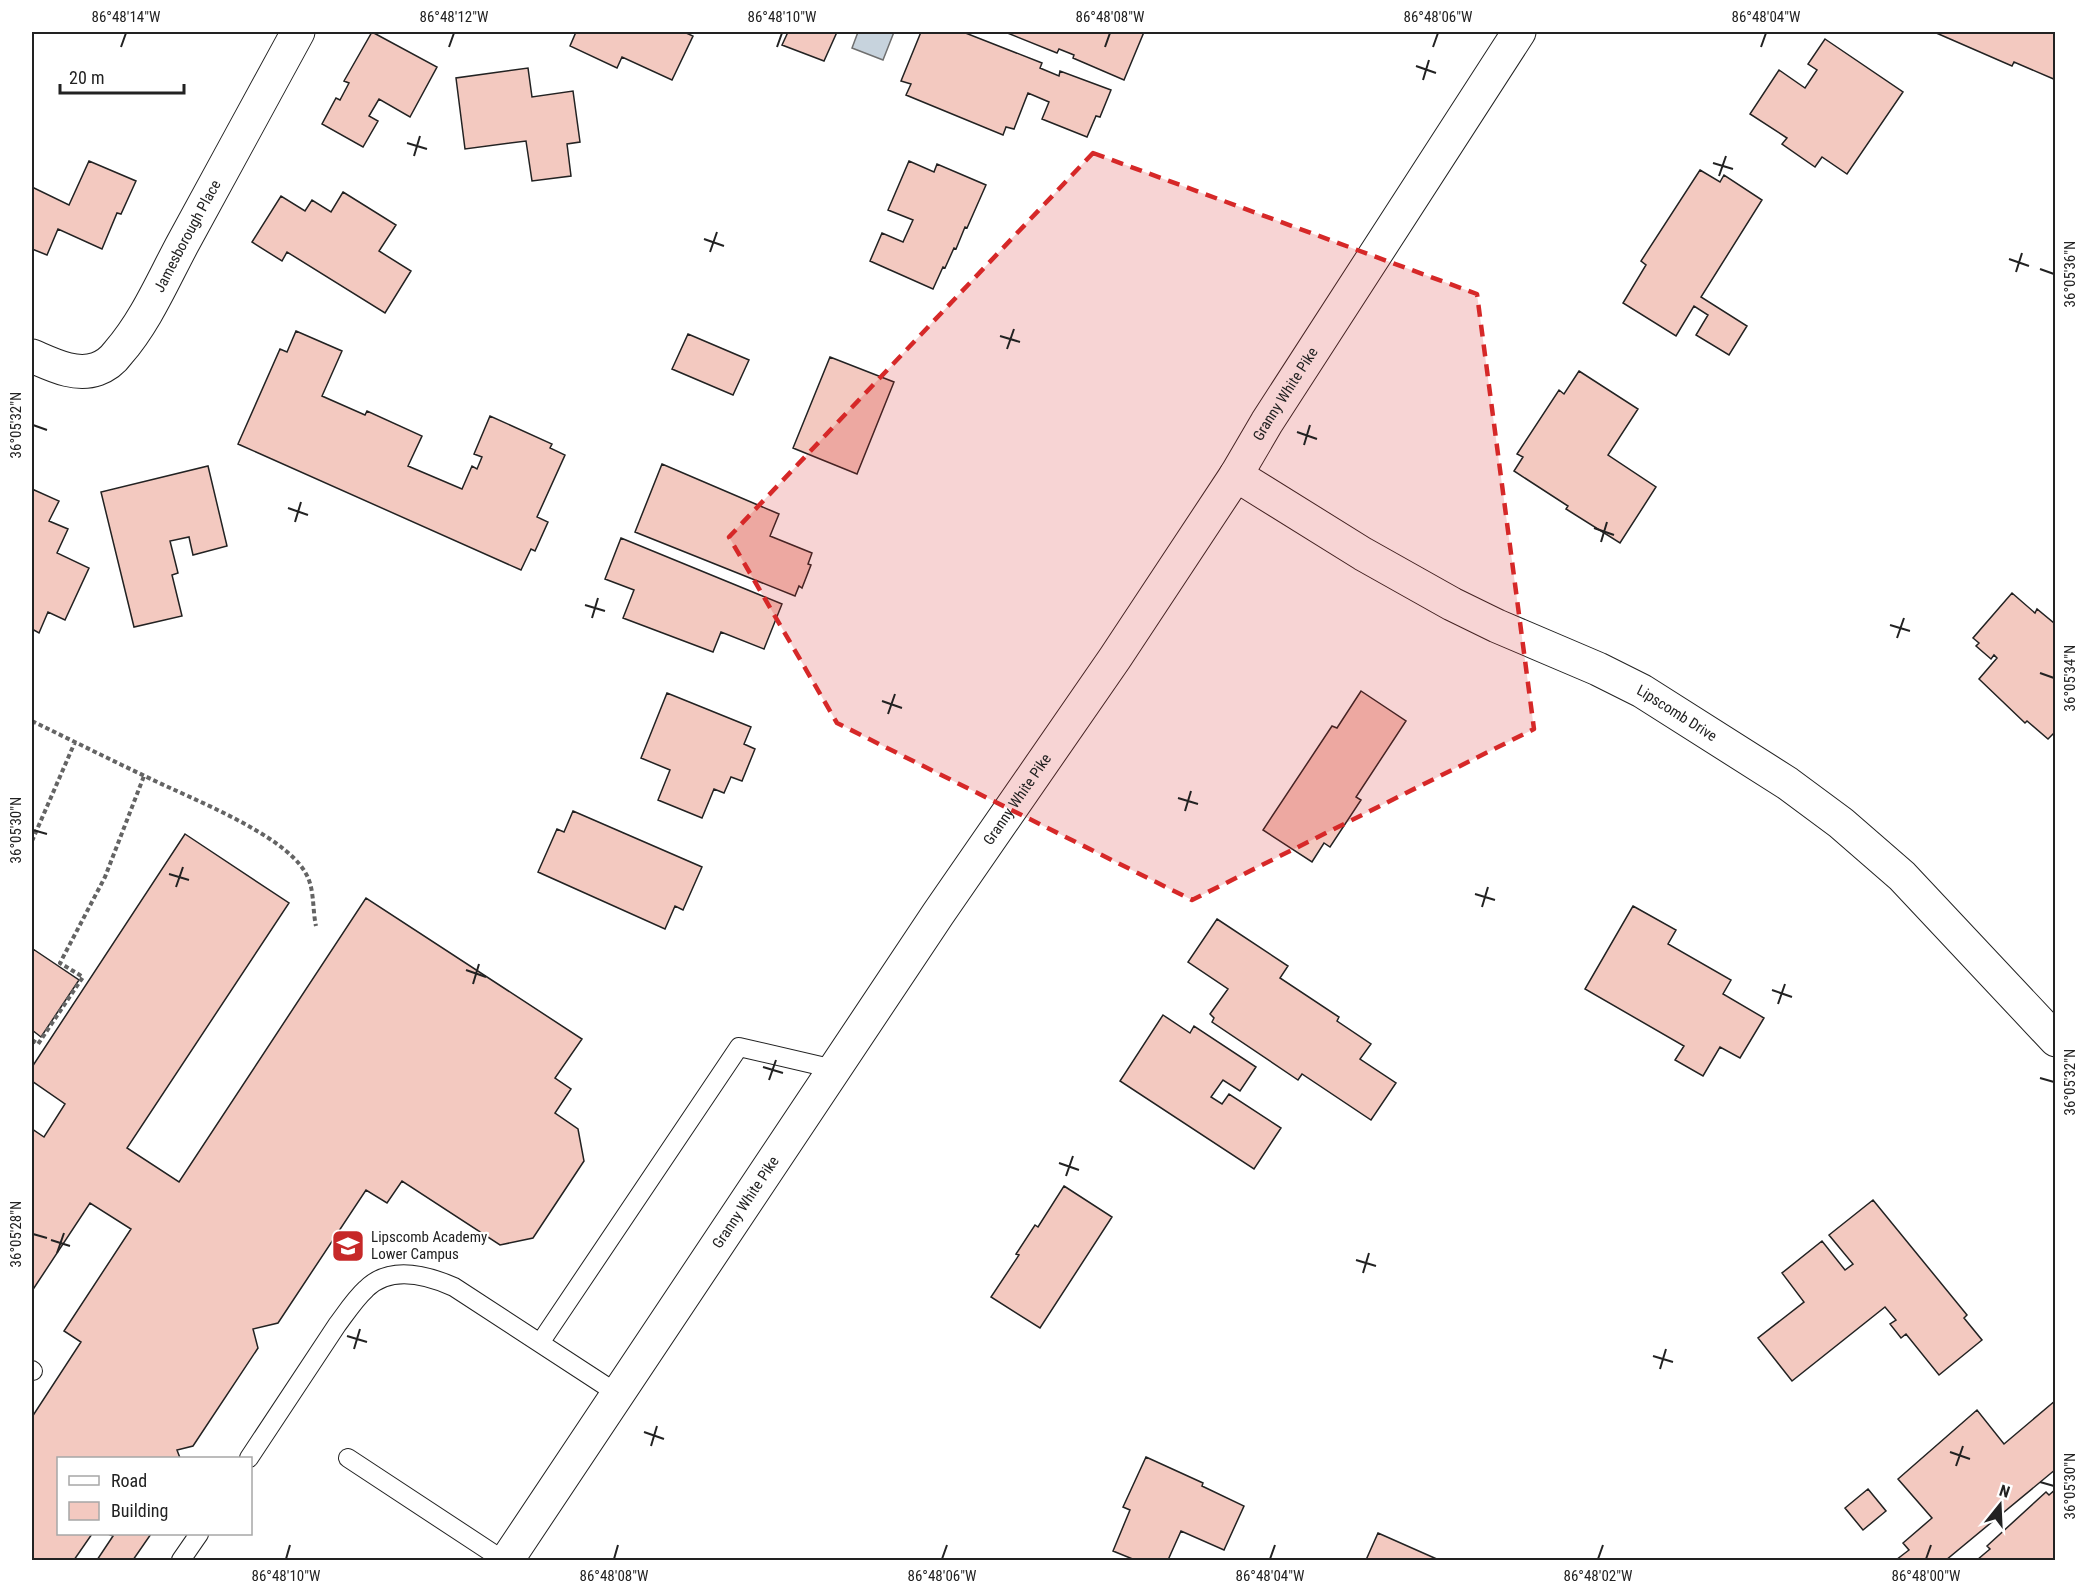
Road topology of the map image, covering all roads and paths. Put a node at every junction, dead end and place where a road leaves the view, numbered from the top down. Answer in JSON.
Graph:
{"nodes":[{"id":1,"x":298,"y":32,"type":"edge"},
{"id":2,"x":1519,"y":32,"type":"edge"},
{"id":3,"x":32,"y":356,"type":"edge"},
{"id":4,"x":1236,"y":476,"type":"junction"},
{"id":5,"x":32,"y":721,"type":"edge"},
{"id":6,"x":75,"y":742,"type":"junction"},
{"id":7,"x":144,"y":776,"type":"junction"},
{"id":8,"x":32,"y":841,"type":"edge"},
{"id":9,"x":316,"y":926,"type":"dead end"},
{"id":10,"x":32,"y":1040,"type":"edge"},
{"id":11,"x":2055,"y":1040,"type":"edge"},
{"id":12,"x":834,"y":1069,"type":"junction"},
{"id":13,"x":540,"y":1343,"type":"junction"},
{"id":14,"x":618,"y":1394,"type":"junction"},
{"id":15,"x":250,"y":1457,"type":"edge"},
{"id":16,"x":348,"y":1458,"type":"dead end"},
{"id":17,"x":198,"y":1535,"type":"edge"},
{"id":18,"x":181,"y":1560,"type":"edge"},
{"id":19,"x":505,"y":1560,"type":"edge"}],
"edges":[{"from":1,"to":3,"type":"main road","name":"Jamesborough Place"},
{"from":2,"to":4,"type":"main road","name":"Granny White Pike"},
{"from":4,"to":11,"type":"main road","name":"Lipscomb Drive"},
{"from":4,"to":12,"type":"main road","name":"Granny White Pike"},
{"from":5,"to":6,"type":"path"},
{"from":6,"to":7,"type":"path"},
{"from":6,"to":8,"type":"path"},
{"from":7,"to":9,"type":"path"},
{"from":7,"to":10,"type":"path"},
{"from":12,"to":13,"type":"lane"},
{"from":12,"to":14,"type":"main road","name":"Granny White Pike"},
{"from":13,"to":14,"type":"lane"},
{"from":13,"to":15,"type":"lane"},
{"from":14,"to":19,"type":"main road","name":"Granny White Pike"},
{"from":16,"to":19,"type":"lane"},
{"from":17,"to":18,"type":"lane"}]}
